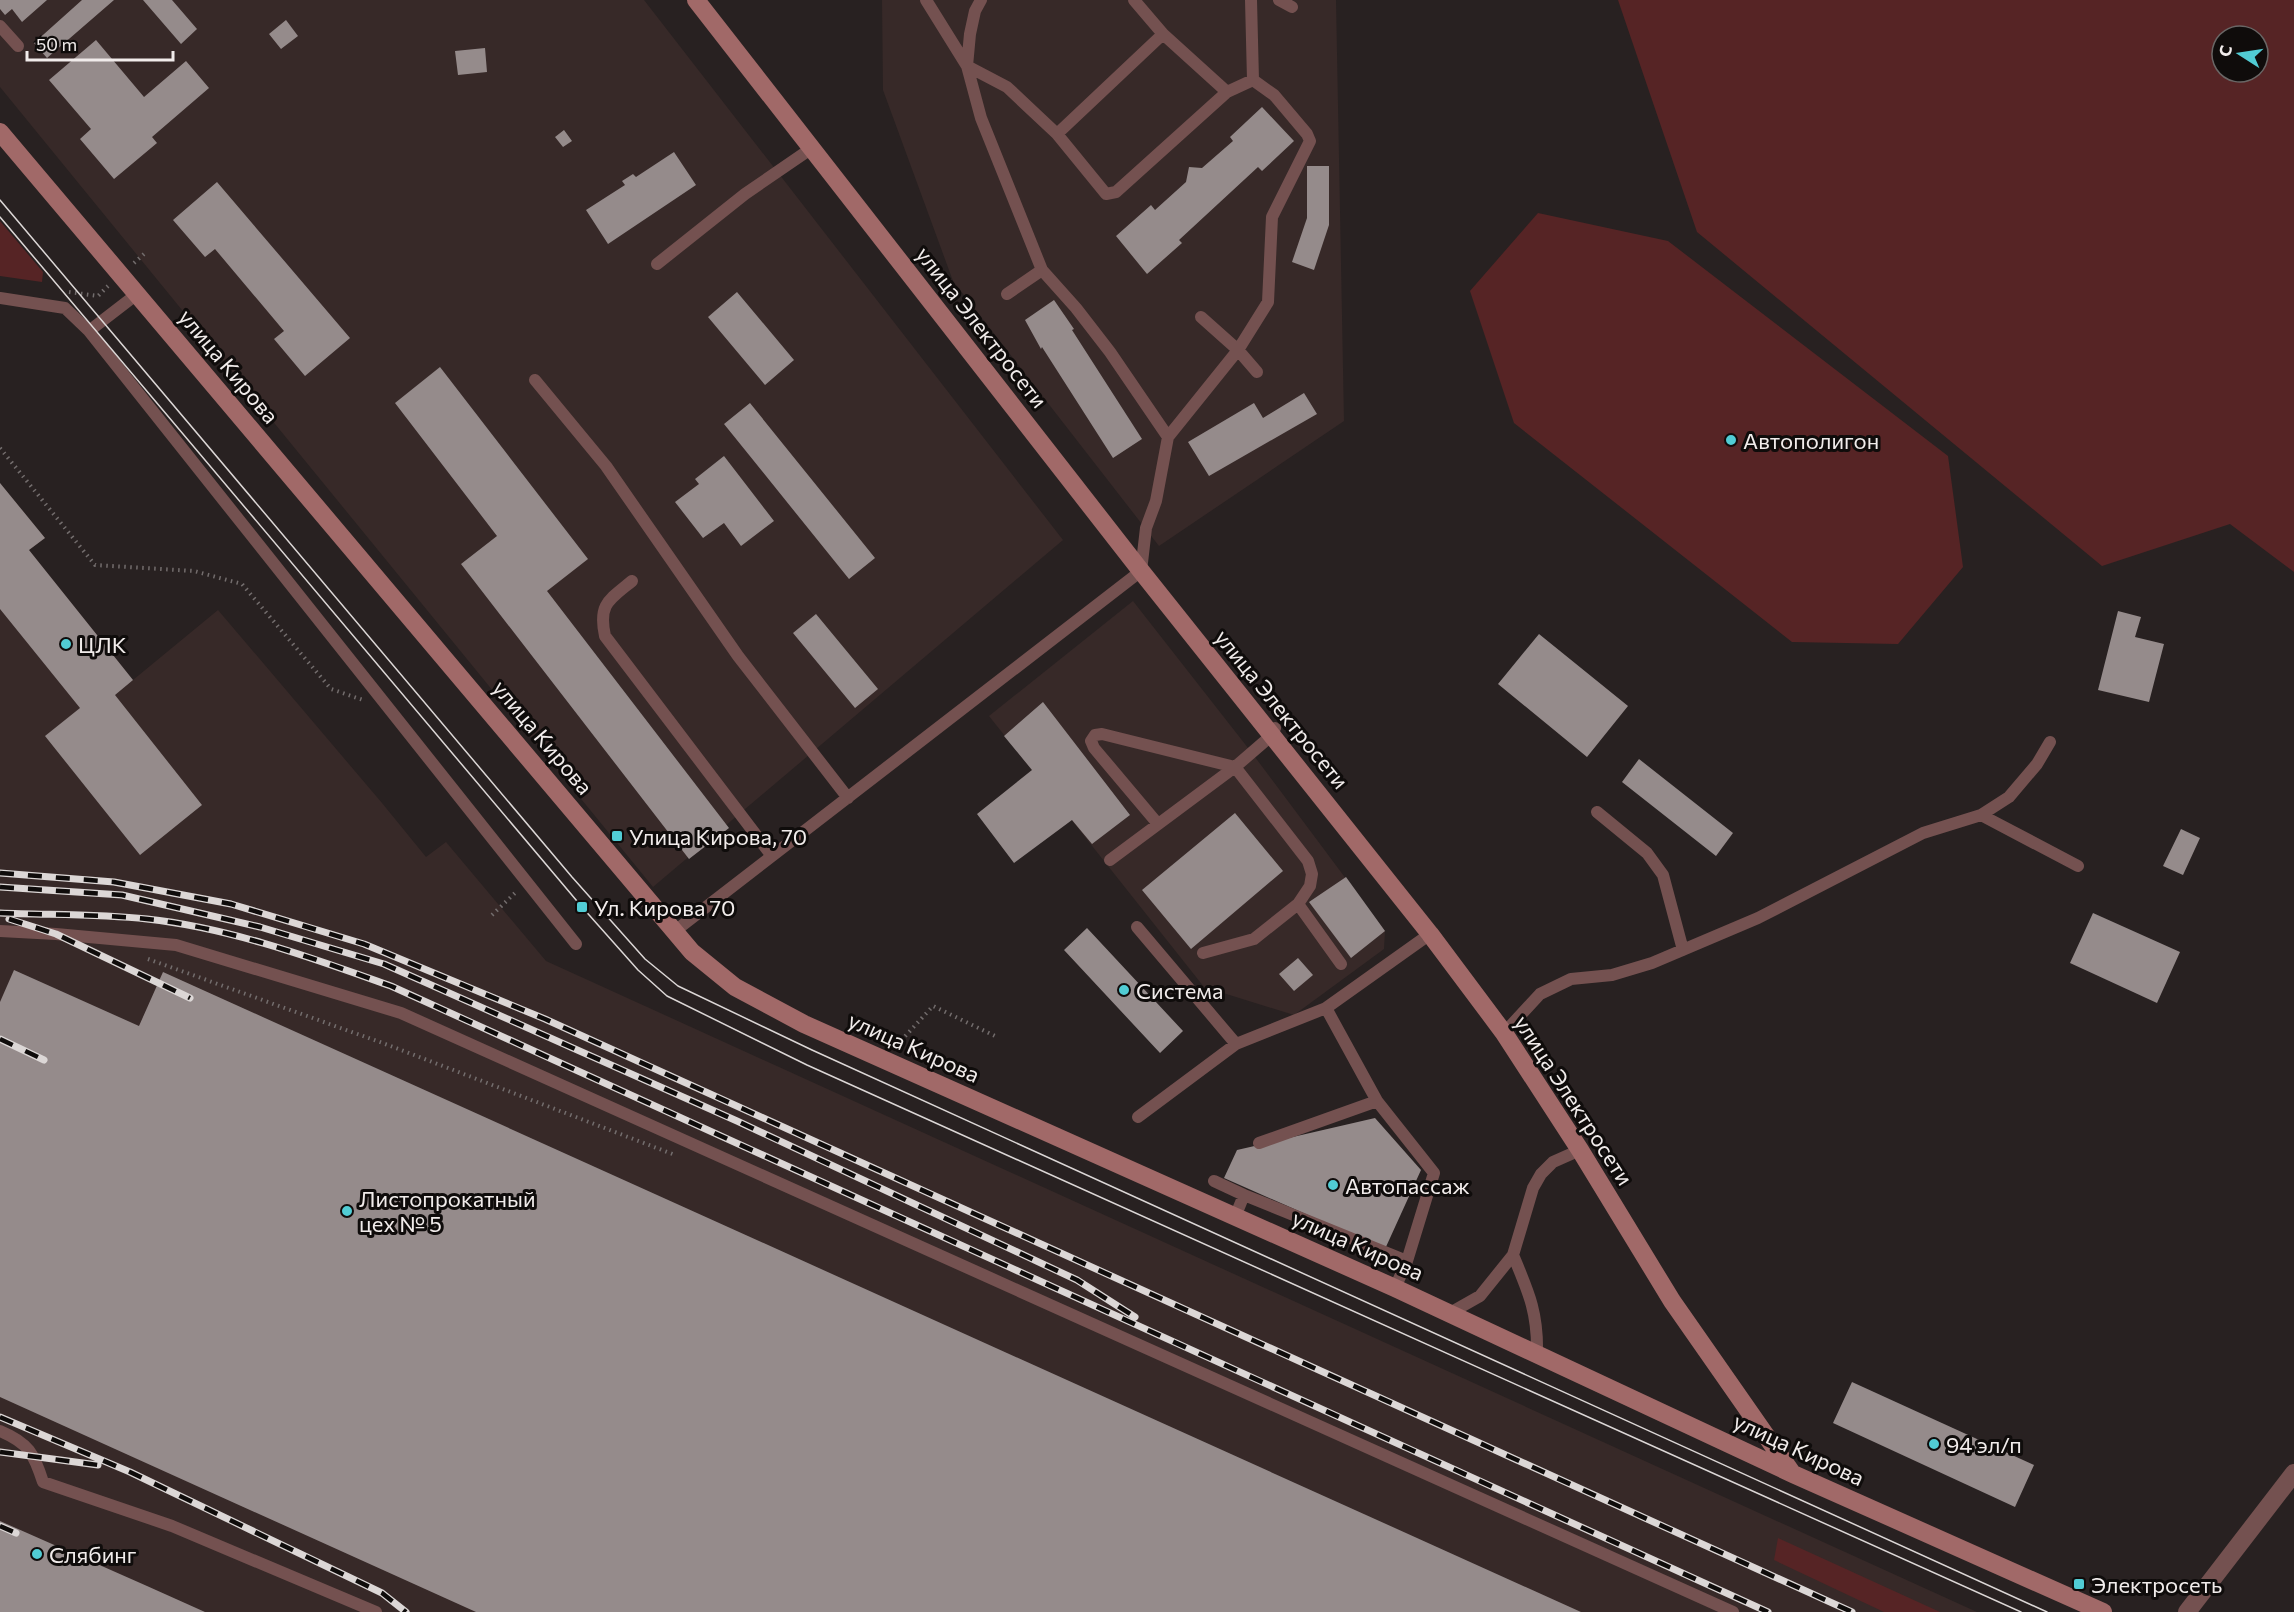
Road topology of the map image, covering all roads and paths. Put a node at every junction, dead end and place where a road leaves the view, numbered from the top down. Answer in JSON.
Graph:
{"nodes":[{"id":1,"x":696,"y":0,"type":"edge"},
{"id":2,"x":926,"y":0,"type":"edge"},
{"id":3,"x":981,"y":0,"type":"edge"},
{"id":4,"x":1134,"y":0,"type":"edge"},
{"id":5,"x":1251,"y":0,"type":"edge"},
{"id":6,"x":1279,"y":0,"type":"edge"},
{"id":7,"x":1292,"y":6,"type":"dead end"},
{"id":8,"x":0,"y":26,"type":"edge"},
{"id":9,"x":1162,"y":34,"type":"junction"},
{"id":10,"x":18,"y":46,"type":"dead end"},
{"id":11,"x":967,"y":66,"type":"junction"},
{"id":12,"x":1252,"y":80,"type":"junction"},
{"id":13,"x":1227,"y":92,"type":"junction"},
{"id":14,"x":0,"y":132,"type":"edge"},
{"id":15,"x":1057,"y":134,"type":"junction"},
{"id":16,"x":812,"y":148,"type":"junction"},
{"id":17,"x":145,"y":253,"type":"dead end"},
{"id":18,"x":657,"y":264,"type":"dead end"},
{"id":19,"x":1042,"y":270,"type":"junction"},
{"id":20,"x":121,"y":275,"type":"junction"},
{"id":21,"x":62,"y":291,"type":"dead end"},
{"id":22,"x":137,"y":294,"type":"junction"},
{"id":23,"x":1007,"y":294,"type":"dead end"},
{"id":24,"x":0,"y":298,"type":"edge"},
{"id":25,"x":1201,"y":318,"type":"dead end"},
{"id":26,"x":89,"y":331,"type":"junction"},
{"id":27,"x":1238,"y":350,"type":"junction"},
{"id":28,"x":1257,"y":372,"type":"dead end"},
{"id":29,"x":535,"y":380,"type":"dead end"},
{"id":30,"x":1168,"y":437,"type":"junction"},
{"id":31,"x":0,"y":448,"type":"edge"},
{"id":32,"x":1141,"y":572,"type":"junction"},
{"id":33,"x":632,"y":581,"type":"dead end"},
{"id":34,"x":368,"y":702,"type":"dead end"},
{"id":35,"x":1274,"y":731,"type":"junction"},
{"id":36,"x":2050,"y":742,"type":"dead end"},
{"id":37,"x":1235,"y":767,"type":"junction"},
{"id":38,"x":848,"y":798,"type":"junction"},
{"id":39,"x":1597,"y":812,"type":"dead end"},
{"id":40,"x":1981,"y":815,"type":"junction"},
{"id":41,"x":1158,"y":824,"type":"junction"},
{"id":42,"x":772,"y":856,"type":"junction"},
{"id":43,"x":1110,"y":860,"type":"dead end"},
{"id":44,"x":2078,"y":866,"type":"dead end"},
{"id":45,"x":508,"y":883,"type":"dead end"},
{"id":46,"x":1298,"y":904,"type":"junction"},
{"id":47,"x":492,"y":915,"type":"dead end"},
{"id":48,"x":1137,"y":927,"type":"dead end"},
{"id":49,"x":675,"y":931,"type":"junction"},
{"id":50,"x":0,"y":932,"type":"edge"},
{"id":51,"x":1430,"y":934,"type":"junction"},
{"id":52,"x":576,"y":944,"type":"dead end"},
{"id":53,"x":1683,"y":950,"type":"junction"},
{"id":54,"x":1203,"y":953,"type":"dead end"},
{"id":55,"x":138,"y":956,"type":"dead end"},
{"id":56,"x":1341,"y":964,"type":"dead end"},
{"id":57,"x":1326,"y":1008,"type":"junction"},
{"id":58,"x":1504,"y":1033,"type":"junction"},
{"id":59,"x":995,"y":1036,"type":"dead end"},
{"id":60,"x":1236,"y":1044,"type":"junction"},
{"id":61,"x":897,"y":1046,"type":"dead end"},
{"id":62,"x":1377,"y":1101,"type":"junction"},
{"id":63,"x":1138,"y":1118,"type":"dead end"},
{"id":64,"x":1259,"y":1143,"type":"dead end"},
{"id":65,"x":1580,"y":1150,"type":"junction"},
{"id":66,"x":684,"y":1159,"type":"dead end"},
{"id":67,"x":1214,"y":1181,"type":"dead end"},
{"id":68,"x":1244,"y":1195,"type":"junction"},
{"id":69,"x":1235,"y":1216,"type":"junction"},
{"id":70,"x":1513,"y":1256,"type":"junction"},
{"id":71,"x":1407,"y":1260,"type":"junction"},
{"id":72,"x":1395,"y":1288,"type":"junction"},
{"id":73,"x":1450,"y":1313,"type":"junction"},
{"id":74,"x":1538,"y":1354,"type":"junction"},
{"id":75,"x":0,"y":1431,"type":"edge"},
{"id":76,"x":2294,"y":1473,"type":"edge"},
{"id":77,"x":1793,"y":1474,"type":"junction"},
{"id":78,"x":376,"y":1612,"type":"edge"},
{"id":79,"x":1733,"y":1612,"type":"edge"},
{"id":80,"x":2103,"y":1612,"type":"edge"},
{"id":81,"x":2187,"y":1612,"type":"edge"}],
"edges":[{"from":1,"to":16,"type":"main road","name":"улица Электросети"},
{"from":2,"to":11,"type":"lane"},
{"from":3,"to":11,"type":"lane"},
{"from":4,"to":9,"type":"lane"},
{"from":5,"to":12,"type":"lane"},
{"from":6,"to":7,"type":"lane"},
{"from":8,"to":10,"type":"lane"},
{"from":9,"to":13,"type":"lane"},
{"from":9,"to":15,"type":"lane"},
{"from":11,"to":15,"type":"lane"},
{"from":11,"to":19,"type":"lane"},
{"from":12,"to":13,"type":"lane"},
{"from":12,"to":27,"type":"lane"},
{"from":13,"to":15,"type":"lane"},
{"from":14,"to":20,"type":"main road","name":"улица Кирова"},
{"from":16,"to":18,"type":"lane"},
{"from":16,"to":32,"type":"main road","name":"улица Электросети"},
{"from":17,"to":20,"type":"path"},
{"from":19,"to":23,"type":"lane"},
{"from":19,"to":30,"type":"lane"},
{"from":20,"to":21,"type":"path"},
{"from":20,"to":22,"type":"main road","name":"улица Кирова"},
{"from":22,"to":26,"type":"lane"},
{"from":22,"to":49,"type":"main road","name":"улица Кирова"},
{"from":24,"to":26,"type":"lane"},
{"from":25,"to":27,"type":"lane"},
{"from":26,"to":52,"type":"lane"},
{"from":27,"to":28,"type":"lane"},
{"from":27,"to":30,"type":"lane"},
{"from":29,"to":38,"type":"lane"},
{"from":30,"to":32,"type":"lane"},
{"from":31,"to":34,"type":"path"},
{"from":32,"to":35,"type":"main road","name":"улица Электросети"},
{"from":32,"to":38,"type":"lane"},
{"from":33,"to":42,"type":"lane"},
{"from":35,"to":37,"type":"lane"},
{"from":35,"to":51,"type":"main road","name":"улица Электросети"},
{"from":36,"to":40,"type":"lane"},
{"from":37,"to":41,"type":"lane"},
{"from":37,"to":41,"type":"lane"},
{"from":37,"to":46,"type":"lane"},
{"from":38,"to":42,"type":"lane"},
{"from":39,"to":53,"type":"lane"},
{"from":40,"to":44,"type":"lane"},
{"from":40,"to":53,"type":"lane"},
{"from":41,"to":43,"type":"lane"},
{"from":42,"to":49,"type":"lane"},
{"from":45,"to":47,"type":"path"},
{"from":46,"to":54,"type":"lane"},
{"from":46,"to":56,"type":"lane"},
{"from":48,"to":60,"type":"lane"},
{"from":49,"to":69,"type":"main road","name":"улица Кирова"},
{"from":50,"to":79,"type":"lane"},
{"from":51,"to":57,"type":"lane"},
{"from":51,"to":58,"type":"main road","name":"улица Электросети"},
{"from":53,"to":58,"type":"lane"},
{"from":55,"to":66,"type":"path"},
{"from":57,"to":60,"type":"lane"},
{"from":57,"to":62,"type":"lane"},
{"from":58,"to":65,"type":"main road","name":"улица Электросети"},
{"from":59,"to":61,"type":"path"},
{"from":60,"to":63,"type":"lane"},
{"from":62,"to":64,"type":"lane"},
{"from":62,"to":71,"type":"lane"},
{"from":65,"to":70,"type":"lane"},
{"from":65,"to":77,"type":"main road","name":"улица Электросети"},
{"from":67,"to":68,"type":"lane"},
{"from":68,"to":69,"type":"lane"},
{"from":68,"to":71,"type":"lane"},
{"from":69,"to":72,"type":"main road","name":"улица Кирова"},
{"from":70,"to":73,"type":"lane"},
{"from":70,"to":74,"type":"lane"},
{"from":71,"to":72,"type":"lane"},
{"from":72,"to":73,"type":"main road","name":"улица Кирова"},
{"from":73,"to":74,"type":"main road","name":"улица Кирова"},
{"from":74,"to":77,"type":"main road","name":"улица Кирова"},
{"from":75,"to":78,"type":"lane"},
{"from":76,"to":81,"type":"street"},
{"from":77,"to":80,"type":"main road","name":"улица Кирова"}]}
